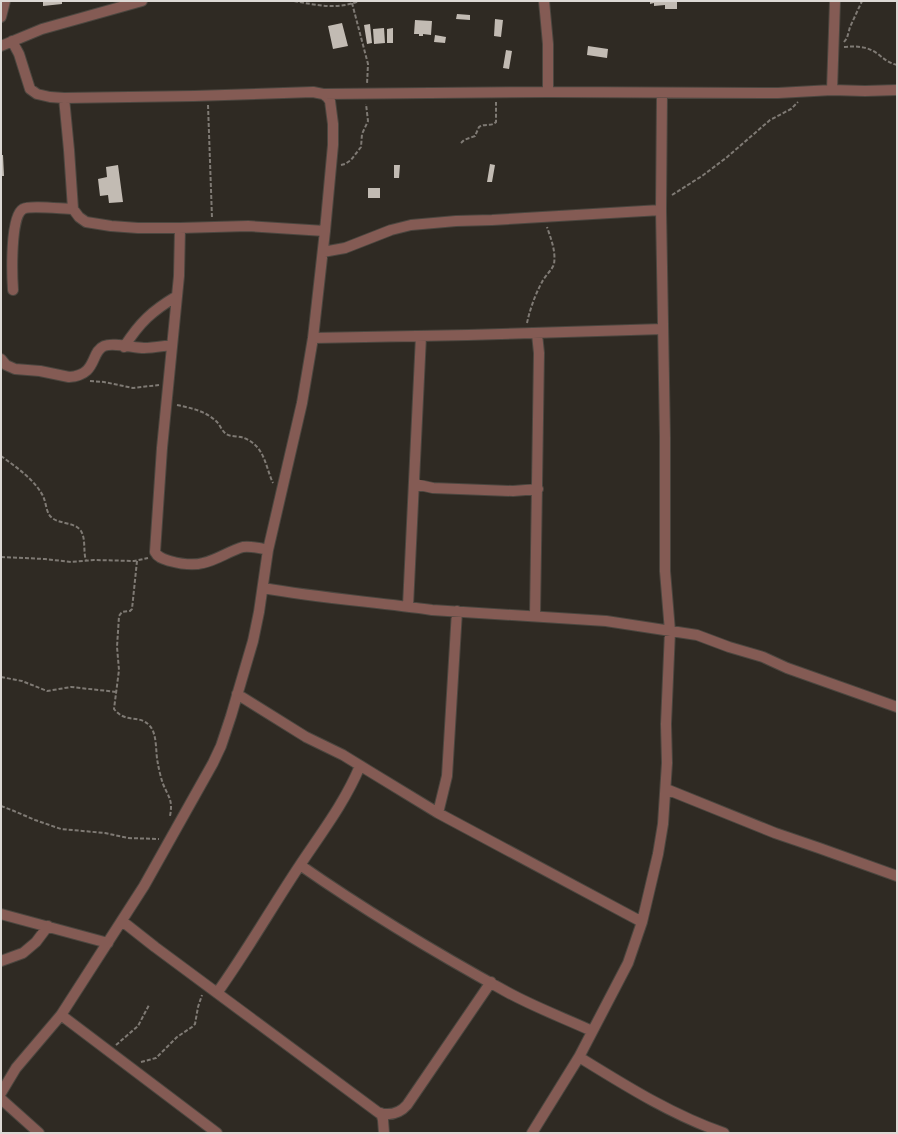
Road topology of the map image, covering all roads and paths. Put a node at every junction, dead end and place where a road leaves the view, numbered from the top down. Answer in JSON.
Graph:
{"nodes":[{"id":1,"x":5,"y":1,"type":"edge"},
{"id":2,"x":142,"y":1,"type":"edge"},
{"id":3,"x":294,"y":1,"type":"edge"},
{"id":4,"x":359,"y":1,"type":"edge"},
{"id":5,"x":544,"y":1,"type":"edge"},
{"id":6,"x":835,"y":1,"type":"edge"},
{"id":7,"x":862,"y":1,"type":"edge"},
{"id":8,"x":352,"y":3,"type":"junction"},
{"id":9,"x":1,"y":16,"type":"edge"},
{"id":10,"x":12,"y":42,"type":"junction"},
{"id":11,"x":1,"y":46,"type":"edge"},
{"id":12,"x":897,"y":65,"type":"edge"},
{"id":13,"x":832,"y":90,"type":"junction"},
{"id":14,"x":897,"y":90,"type":"edge"},
{"id":15,"x":548,"y":92,"type":"junction"},
{"id":16,"x":805,"y":92,"type":"junction"},
{"id":17,"x":366,"y":93,"type":"junction"},
{"id":18,"x":495,"y":93,"type":"junction"},
{"id":19,"x":662,"y":93,"type":"junction"},
{"id":20,"x":323,"y":94,"type":"junction"},
{"id":21,"x":208,"y":96,"type":"junction"},
{"id":22,"x":64,"y":98,"type":"junction"},
{"id":23,"x":461,"y":143,"type":"dead end"},
{"id":24,"x":331,"y":164,"type":"junction"},
{"id":25,"x":661,"y":208,"type":"junction"},
{"id":26,"x":73,"y":209,"type":"junction"},
{"id":27,"x":544,"y":216,"type":"junction"},
{"id":28,"x":213,"y":227,"type":"junction"},
{"id":29,"x":180,"y":228,"type":"junction"},
{"id":30,"x":325,"y":231,"type":"junction"},
{"id":31,"x":323,"y":252,"type":"junction"},
{"id":32,"x":13,"y":290,"type":"dead end"},
{"id":33,"x":177,"y":296,"type":"junction"},
{"id":34,"x":664,"y":330,"type":"junction"},
{"id":35,"x":524,"y":334,"type":"junction"},
{"id":36,"x":537,"y":334,"type":"junction"},
{"id":37,"x":421,"y":336,"type":"junction"},
{"id":38,"x":313,"y":338,"type":"junction"},
{"id":39,"x":172,"y":345,"type":"junction"},
{"id":40,"x":124,"y":346,"type":"junction"},
{"id":41,"x":1,"y":359,"type":"edge"},
{"id":42,"x":74,"y":377,"type":"junction"},
{"id":43,"x":167,"y":397,"type":"junction"},
{"id":44,"x":1,"y":456,"type":"edge"},
{"id":45,"x":415,"y":484,"type":"junction"},
{"id":46,"x":538,"y":489,"type":"junction"},
{"id":47,"x":281,"y":496,"type":"junction"},
{"id":48,"x":268,"y":550,"type":"junction"},
{"id":49,"x":156,"y":554,"type":"junction"},
{"id":50,"x":1,"y":557,"type":"edge"},
{"id":51,"x":86,"y":561,"type":"junction"},
{"id":52,"x":136,"y":561,"type":"junction"},
{"id":53,"x":263,"y":588,"type":"junction"},
{"id":54,"x":408,"y":606,"type":"junction"},
{"id":55,"x":457,"y":611,"type":"junction"},
{"id":56,"x":535,"y":616,"type":"junction"},
{"id":57,"x":670,"y":630,"type":"junction"},
{"id":58,"x":1,"y":677,"type":"edge"},
{"id":59,"x":117,"y":692,"type":"junction"},
{"id":60,"x":237,"y":694,"type":"junction"},
{"id":61,"x":897,"y":707,"type":"edge"},
{"id":62,"x":360,"y":766,"type":"junction"},
{"id":63,"x":666,"y":789,"type":"junction"},
{"id":64,"x":1,"y":806,"type":"edge"},
{"id":65,"x":438,"y":813,"type":"junction"},
{"id":66,"x":171,"y":837,"type":"junction"},
{"id":67,"x":300,"y":865,"type":"junction"},
{"id":68,"x":897,"y":876,"type":"edge"},
{"id":69,"x":1,"y":914,"type":"edge"},
{"id":70,"x":122,"y":921,"type":"junction"},
{"id":71,"x":642,"y":922,"type":"junction"},
{"id":72,"x":48,"y":926,"type":"junction"},
{"id":73,"x":108,"y":943,"type":"junction"},
{"id":74,"x":1,"y":961,"type":"edge"},
{"id":75,"x":491,"y":982,"type":"junction"},
{"id":76,"x":208,"y":986,"type":"junction"},
{"id":77,"x":217,"y":993,"type":"junction"},
{"id":78,"x":149,"y":1005,"type":"dead end"},
{"id":79,"x":61,"y":1015,"type":"junction"},
{"id":80,"x":592,"y":1031,"type":"junction"},
{"id":81,"x":109,"y":1051,"type":"junction"},
{"id":82,"x":579,"y":1057,"type":"junction"},
{"id":83,"x":131,"y":1067,"type":"junction"},
{"id":84,"x":1,"y":1094,"type":"edge"},
{"id":85,"x":1,"y":1099,"type":"edge"},
{"id":86,"x":381,"y":1113,"type":"junction"},
{"id":87,"x":39,"y":1133,"type":"edge"},
{"id":88,"x":217,"y":1133,"type":"edge"},
{"id":89,"x":384,"y":1133,"type":"edge"},
{"id":90,"x":532,"y":1133,"type":"edge"},
{"id":91,"x":724,"y":1133,"type":"edge"}],
"edges":[{"from":1,"to":9,"type":"street"},
{"from":2,"to":10,"type":"street"},
{"from":3,"to":8,"type":"path"},
{"from":4,"to":8,"type":"path"},
{"from":5,"to":15,"type":"street"},
{"from":6,"to":13,"type":"street"},
{"from":7,"to":12,"type":"path"},
{"from":8,"to":17,"type":"path"},
{"from":10,"to":11,"type":"street"},
{"from":10,"to":22,"type":"street"},
{"from":13,"to":14,"type":"street"},
{"from":13,"to":16,"type":"street"},
{"from":15,"to":18,"type":"street"},
{"from":15,"to":19,"type":"street"},
{"from":16,"to":19,"type":"street"},
{"from":16,"to":25,"type":"path"},
{"from":17,"to":18,"type":"street"},
{"from":17,"to":20,"type":"street"},
{"from":17,"to":24,"type":"path"},
{"from":18,"to":23,"type":"path"},
{"from":19,"to":25,"type":"street"},
{"from":20,"to":21,"type":"street"},
{"from":20,"to":24,"type":"street"},
{"from":21,"to":22,"type":"street"},
{"from":21,"to":28,"type":"path"},
{"from":22,"to":26,"type":"street"},
{"from":24,"to":30,"type":"street"},
{"from":25,"to":27,"type":"street"},
{"from":25,"to":34,"type":"street"},
{"from":26,"to":29,"type":"street"},
{"from":26,"to":32,"type":"street"},
{"from":27,"to":31,"type":"street"},
{"from":27,"to":35,"type":"path"},
{"from":28,"to":29,"type":"street"},
{"from":28,"to":30,"type":"street"},
{"from":29,"to":33,"type":"street"},
{"from":30,"to":31,"type":"street"},
{"from":31,"to":38,"type":"street"},
{"from":33,"to":39,"type":"street"},
{"from":33,"to":40,"type":"street"},
{"from":34,"to":36,"type":"street"},
{"from":34,"to":57,"type":"street"},
{"from":35,"to":36,"type":"street"},
{"from":35,"to":37,"type":"street"},
{"from":36,"to":46,"type":"street"},
{"from":37,"to":38,"type":"street"},
{"from":37,"to":45,"type":"street"},
{"from":38,"to":47,"type":"street"},
{"from":39,"to":40,"type":"street"},
{"from":39,"to":43,"type":"street"},
{"from":40,"to":42,"type":"street"},
{"from":41,"to":42,"type":"street"},
{"from":42,"to":43,"type":"path"},
{"from":43,"to":47,"type":"path"},
{"from":43,"to":49,"type":"street"},
{"from":44,"to":51,"type":"path"},
{"from":45,"to":46,"type":"street"},
{"from":45,"to":54,"type":"street"},
{"from":46,"to":56,"type":"street"},
{"from":47,"to":48,"type":"street"},
{"from":48,"to":49,"type":"street"},
{"from":48,"to":53,"type":"street"},
{"from":49,"to":52,"type":"path"},
{"from":50,"to":51,"type":"path"},
{"from":51,"to":52,"type":"path"},
{"from":52,"to":59,"type":"path"},
{"from":53,"to":54,"type":"street"},
{"from":53,"to":60,"type":"street"},
{"from":54,"to":55,"type":"street"},
{"from":55,"to":56,"type":"street"},
{"from":55,"to":65,"type":"street"},
{"from":56,"to":57,"type":"street"},
{"from":57,"to":61,"type":"street"},
{"from":57,"to":63,"type":"street"},
{"from":58,"to":59,"type":"path"},
{"from":59,"to":66,"type":"path"},
{"from":60,"to":62,"type":"street"},
{"from":60,"to":66,"type":"street"},
{"from":62,"to":65,"type":"street"},
{"from":62,"to":67,"type":"street"},
{"from":63,"to":68,"type":"street"},
{"from":63,"to":71,"type":"street"},
{"from":64,"to":66,"type":"path"},
{"from":65,"to":71,"type":"street"},
{"from":66,"to":70,"type":"street"},
{"from":67,"to":75,"type":"street"},
{"from":67,"to":77,"type":"street"},
{"from":69,"to":72,"type":"street"},
{"from":70,"to":73,"type":"street"},
{"from":70,"to":76,"type":"street"},
{"from":71,"to":80,"type":"street"},
{"from":72,"to":73,"type":"street"},
{"from":72,"to":74,"type":"street"},
{"from":73,"to":79,"type":"street"},
{"from":75,"to":80,"type":"street"},
{"from":75,"to":86,"type":"street"},
{"from":76,"to":77,"type":"street"},
{"from":76,"to":83,"type":"path"},
{"from":77,"to":86,"type":"street"},
{"from":78,"to":81,"type":"path"},
{"from":79,"to":81,"type":"street"},
{"from":79,"to":84,"type":"street"},
{"from":80,"to":82,"type":"street"},
{"from":81,"to":83,"type":"street"},
{"from":82,"to":90,"type":"street"},
{"from":82,"to":91,"type":"street"},
{"from":83,"to":88,"type":"street"},
{"from":85,"to":87,"type":"street"},
{"from":86,"to":89,"type":"street"}]}
